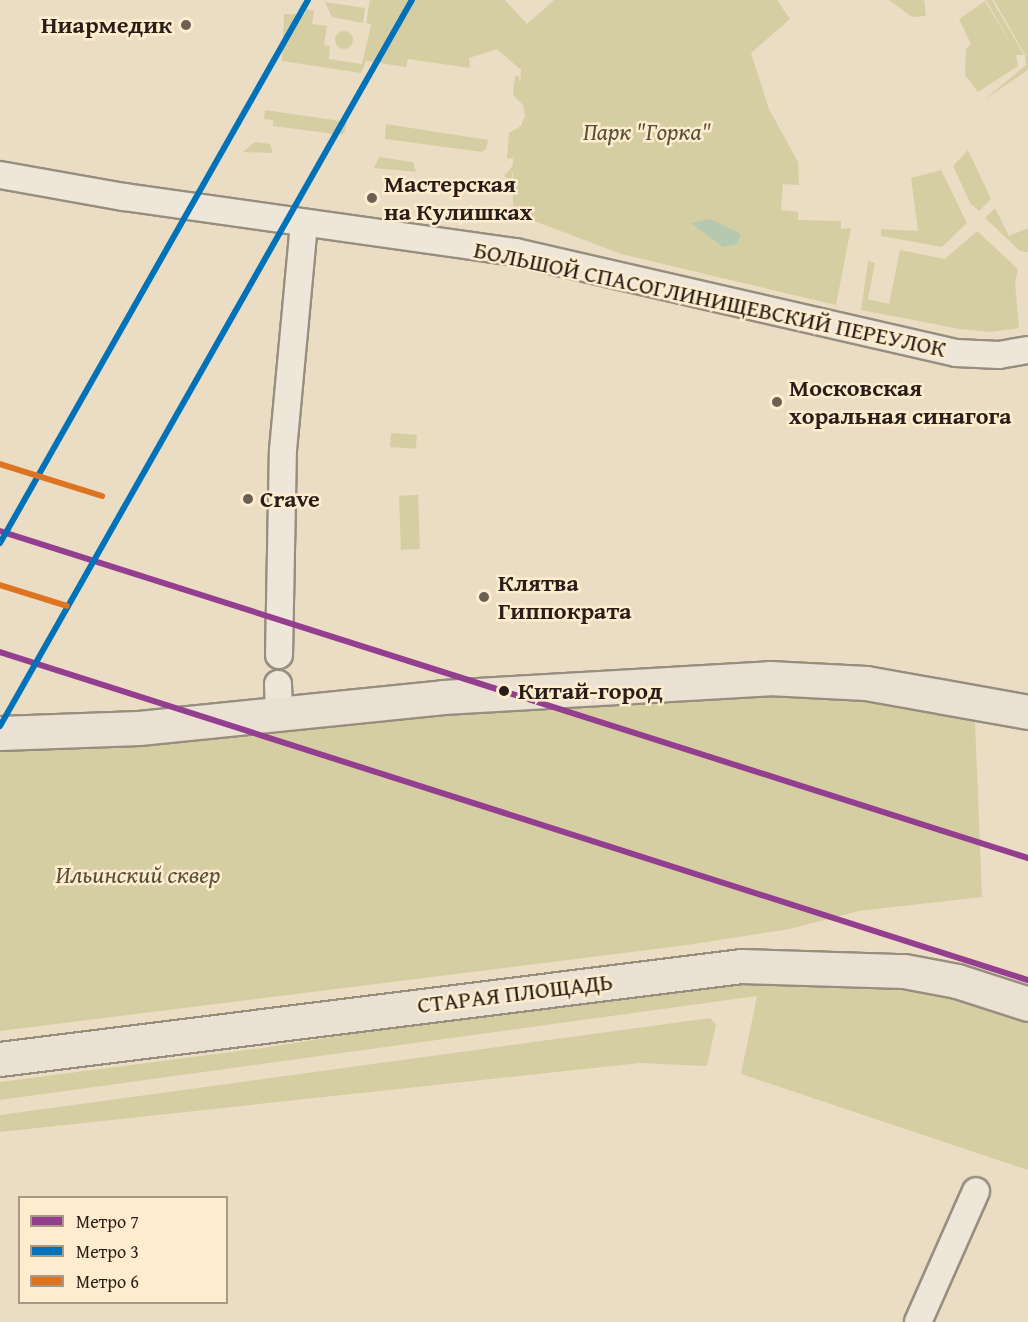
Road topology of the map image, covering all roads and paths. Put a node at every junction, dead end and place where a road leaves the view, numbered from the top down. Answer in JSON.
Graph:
{"nodes":[{"id":1,"x":0,"y":175,"type":"edge"},
{"id":2,"x":304,"y":223,"type":"junction"},
{"id":3,"x":1028,"y":350,"type":"edge"},
{"id":4,"x":279,"y":655,"type":"dead end"},
{"id":5,"x":1028,"y":712,"type":"edge"},
{"id":6,"x":0,"y":733,"type":"edge"},
{"id":7,"x":1028,"y":1004,"type":"edge"},
{"id":8,"x":0,"y":1059,"type":"edge"},
{"id":9,"x":976,"y":1191,"type":"dead end"},
{"id":10,"x":918,"y":1322,"type":"edge"}],
"edges":[{"from":1,"to":2,"type":"street","name":"БОЛЬШОЙ СПАСОГЛИНИЩЕВСКИЙ ПЕРЕУЛОК"},
{"from":2,"to":3,"type":"street","name":"БОЛЬШОЙ СПАСОГЛИНИЩЕВСКИЙ ПЕРЕУЛОК"},
{"from":2,"to":4,"type":"street"},
{"from":5,"to":6,"type":"main road"},
{"from":7,"to":8,"type":"main road","name":"СТАРАЯ ПЛОЩАДЬ"},
{"from":9,"to":10,"type":"street"}]}
